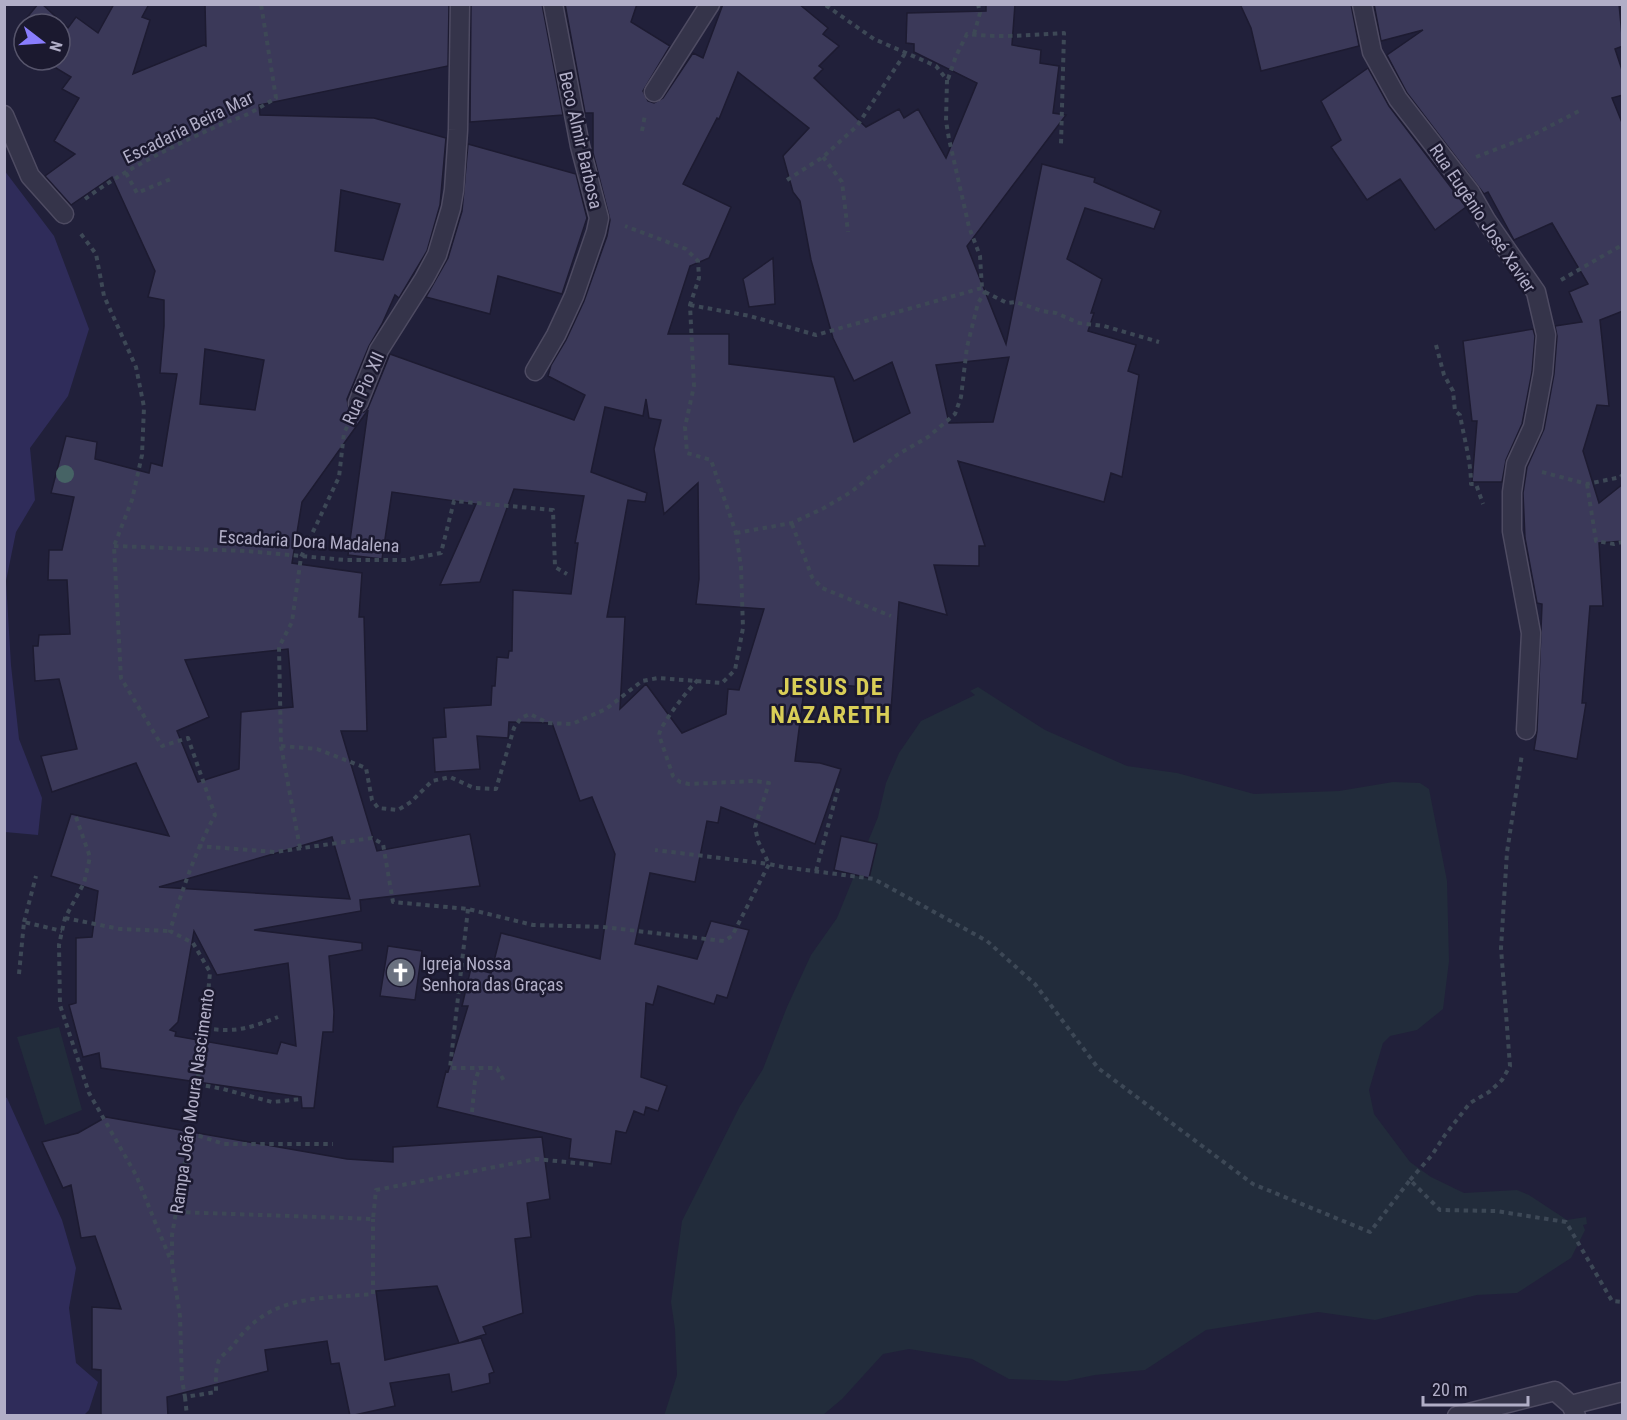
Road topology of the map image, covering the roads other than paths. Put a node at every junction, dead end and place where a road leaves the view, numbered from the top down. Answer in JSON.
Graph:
{"nodes":[{"id":1,"x":460,"y":4,"type":"edge"},
{"id":2,"x":553,"y":4,"type":"edge"},
{"id":3,"x":710,"y":4,"type":"edge"},
{"id":4,"x":1362,"y":4,"type":"edge"},
{"id":5,"x":654,"y":92,"type":"dead end"},
{"id":6,"x":4,"y":114,"type":"edge"},
{"id":7,"x":64,"y":214,"type":"road end"},
{"id":8,"x":535,"y":371,"type":"dead end"},
{"id":9,"x":358,"y":403,"type":"road end"},
{"id":10,"x":1526,"y":730,"type":"road end"},
{"id":11,"x":1623,"y":1392,"type":"edge"},
{"id":12,"x":1573,"y":1410,"type":"edge"},
{"id":13,"x":1457,"y":1416,"type":"edge"}],
"edges":[{"from":1,"to":9,"type":"street","name":"Rua Pio XII"},
{"from":2,"to":8,"type":"street","name":"Beco Almir Barbosa"},
{"from":3,"to":5,"type":"street"},
{"from":4,"to":10,"type":"street","name":"Rua Eugênio José Xavier"},
{"from":6,"to":7,"type":"street"},
{"from":11,"to":12,"type":"street"},
{"from":12,"to":13,"type":"street"}]}
